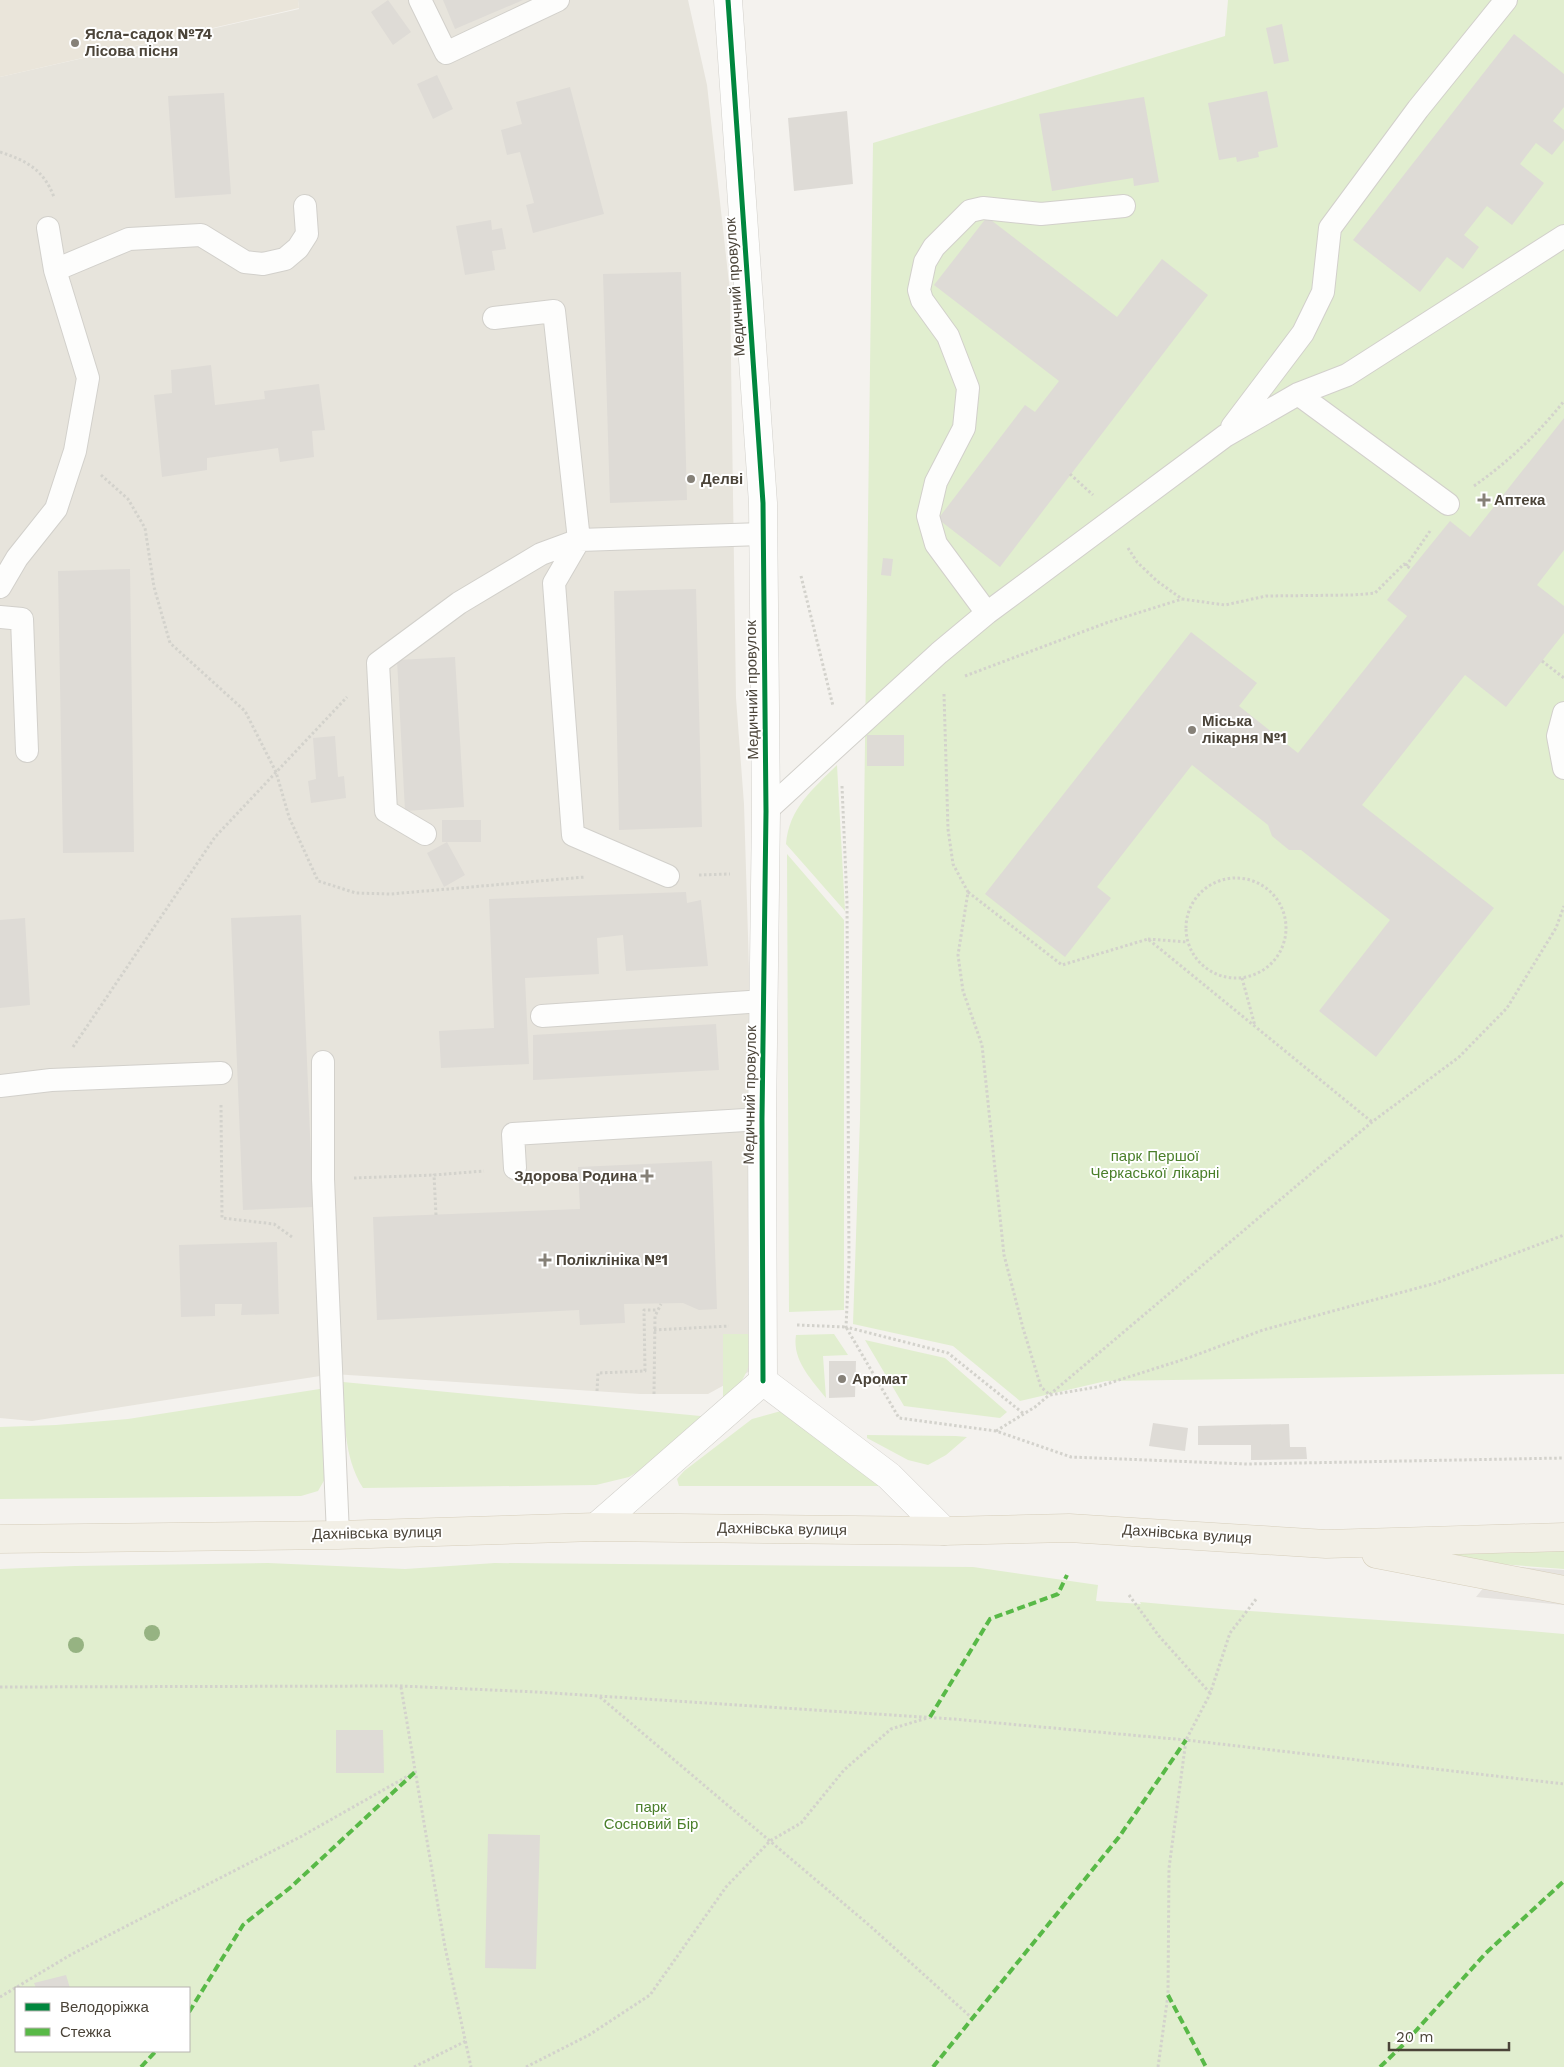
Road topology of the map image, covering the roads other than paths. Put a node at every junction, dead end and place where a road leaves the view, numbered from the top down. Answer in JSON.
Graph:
{"nodes":[{"id":1,"x":420,"y":0,"type":"edge"},
{"id":2,"x":558,"y":0,"type":"edge"},
{"id":3,"x":728,"y":0,"type":"edge"},
{"id":4,"x":1506,"y":0,"type":"edge"},
{"id":5,"x":305,"y":206,"type":"dead end"},
{"id":6,"x":1124,"y":206,"type":"dead end"},
{"id":7,"x":48,"y":228,"type":"road end"},
{"id":8,"x":1564,"y":236,"type":"edge"},
{"id":9,"x":55,"y":270,"type":"junction"},
{"id":10,"x":494,"y":318,"type":"dead end"},
{"id":11,"x":1298,"y":394,"type":"junction"},
{"id":12,"x":1225,"y":436,"type":"junction"},
{"id":13,"x":1448,"y":504,"type":"road end"},
{"id":14,"x":762,"y":534,"type":"junction"},
{"id":15,"x":579,"y":540,"type":"junction"},
{"id":16,"x":0,"y":587,"type":"edge"},
{"id":17,"x":987,"y":613,"type":"junction"},
{"id":18,"x":0,"y":617,"type":"edge"},
{"id":19,"x":1564,"y":713,"type":"edge"},
{"id":20,"x":27,"y":751,"type":"dead end"},
{"id":21,"x":1564,"y":768,"type":"edge"},
{"id":22,"x":766,"y":811,"type":"junction"},
{"id":23,"x":425,"y":834,"type":"dead end"},
{"id":24,"x":668,"y":876,"type":"dead end"},
{"id":25,"x":764,"y":1001,"type":"junction"},
{"id":26,"x":542,"y":1016,"type":"dead end"},
{"id":27,"x":323,"y":1062,"type":"dead end"},
{"id":28,"x":221,"y":1073,"type":"road end"},
{"id":29,"x":0,"y":1086,"type":"edge"},
{"id":30,"x":762,"y":1119,"type":"junction"},
{"id":31,"x":515,"y":1168,"type":"road end"},
{"id":32,"x":763,"y":1382,"type":"junction"},
{"id":33,"x":596,"y":1527,"type":"junction"},
{"id":34,"x":944,"y":1531,"type":"junction"},
{"id":35,"x":338,"y":1535,"type":"junction"},
{"id":36,"x":1564,"y":1537,"type":"edge"},
{"id":37,"x":0,"y":1538,"type":"edge"},
{"id":38,"x":1326,"y":1544,"type":"junction"},
{"id":39,"x":1564,"y":1590,"type":"edge"}],
"edges":[{"from":1,"to":2,"type":"lane"},
{"from":3,"to":14,"type":"street","name":"Медичний провулок"},
{"from":4,"to":12,"type":"lane"},
{"from":5,"to":9,"type":"lane"},
{"from":6,"to":17,"type":"lane"},
{"from":7,"to":9,"type":"lane"},
{"from":8,"to":11,"type":"lane"},
{"from":9,"to":16,"type":"lane"},
{"from":10,"to":15,"type":"lane"},
{"from":11,"to":12,"type":"lane"},
{"from":11,"to":13,"type":"lane"},
{"from":12,"to":17,"type":"lane"},
{"from":14,"to":15,"type":"lane"},
{"from":14,"to":22,"type":"street","name":"Медичний провулок"},
{"from":15,"to":23,"type":"lane"},
{"from":15,"to":24,"type":"lane"},
{"from":17,"to":22,"type":"lane"},
{"from":18,"to":20,"type":"lane"},
{"from":19,"to":21,"type":"lane"},
{"from":22,"to":25,"type":"street","name":"Медичний провулок"},
{"from":25,"to":26,"type":"lane"},
{"from":25,"to":30,"type":"street","name":"Медичний провулок"},
{"from":27,"to":35,"type":"lane"},
{"from":28,"to":29,"type":"lane"},
{"from":30,"to":31,"type":"lane"},
{"from":30,"to":32,"type":"street","name":"Медичний провулок"},
{"from":32,"to":33,"type":"street"},
{"from":32,"to":34,"type":"street"},
{"from":33,"to":34,"type":"main road","name":"Дахнівська вулиця"},
{"from":33,"to":35,"type":"main road","name":"Дахнівська вулиця"},
{"from":34,"to":38,"type":"main road","name":"Дахнівська вулиця"},
{"from":35,"to":37,"type":"main road","name":"Дахнівська вулиця"},
{"from":36,"to":38,"type":"main road","name":"Дахнівська вулиця"},
{"from":38,"to":39,"type":"main road"}]}
